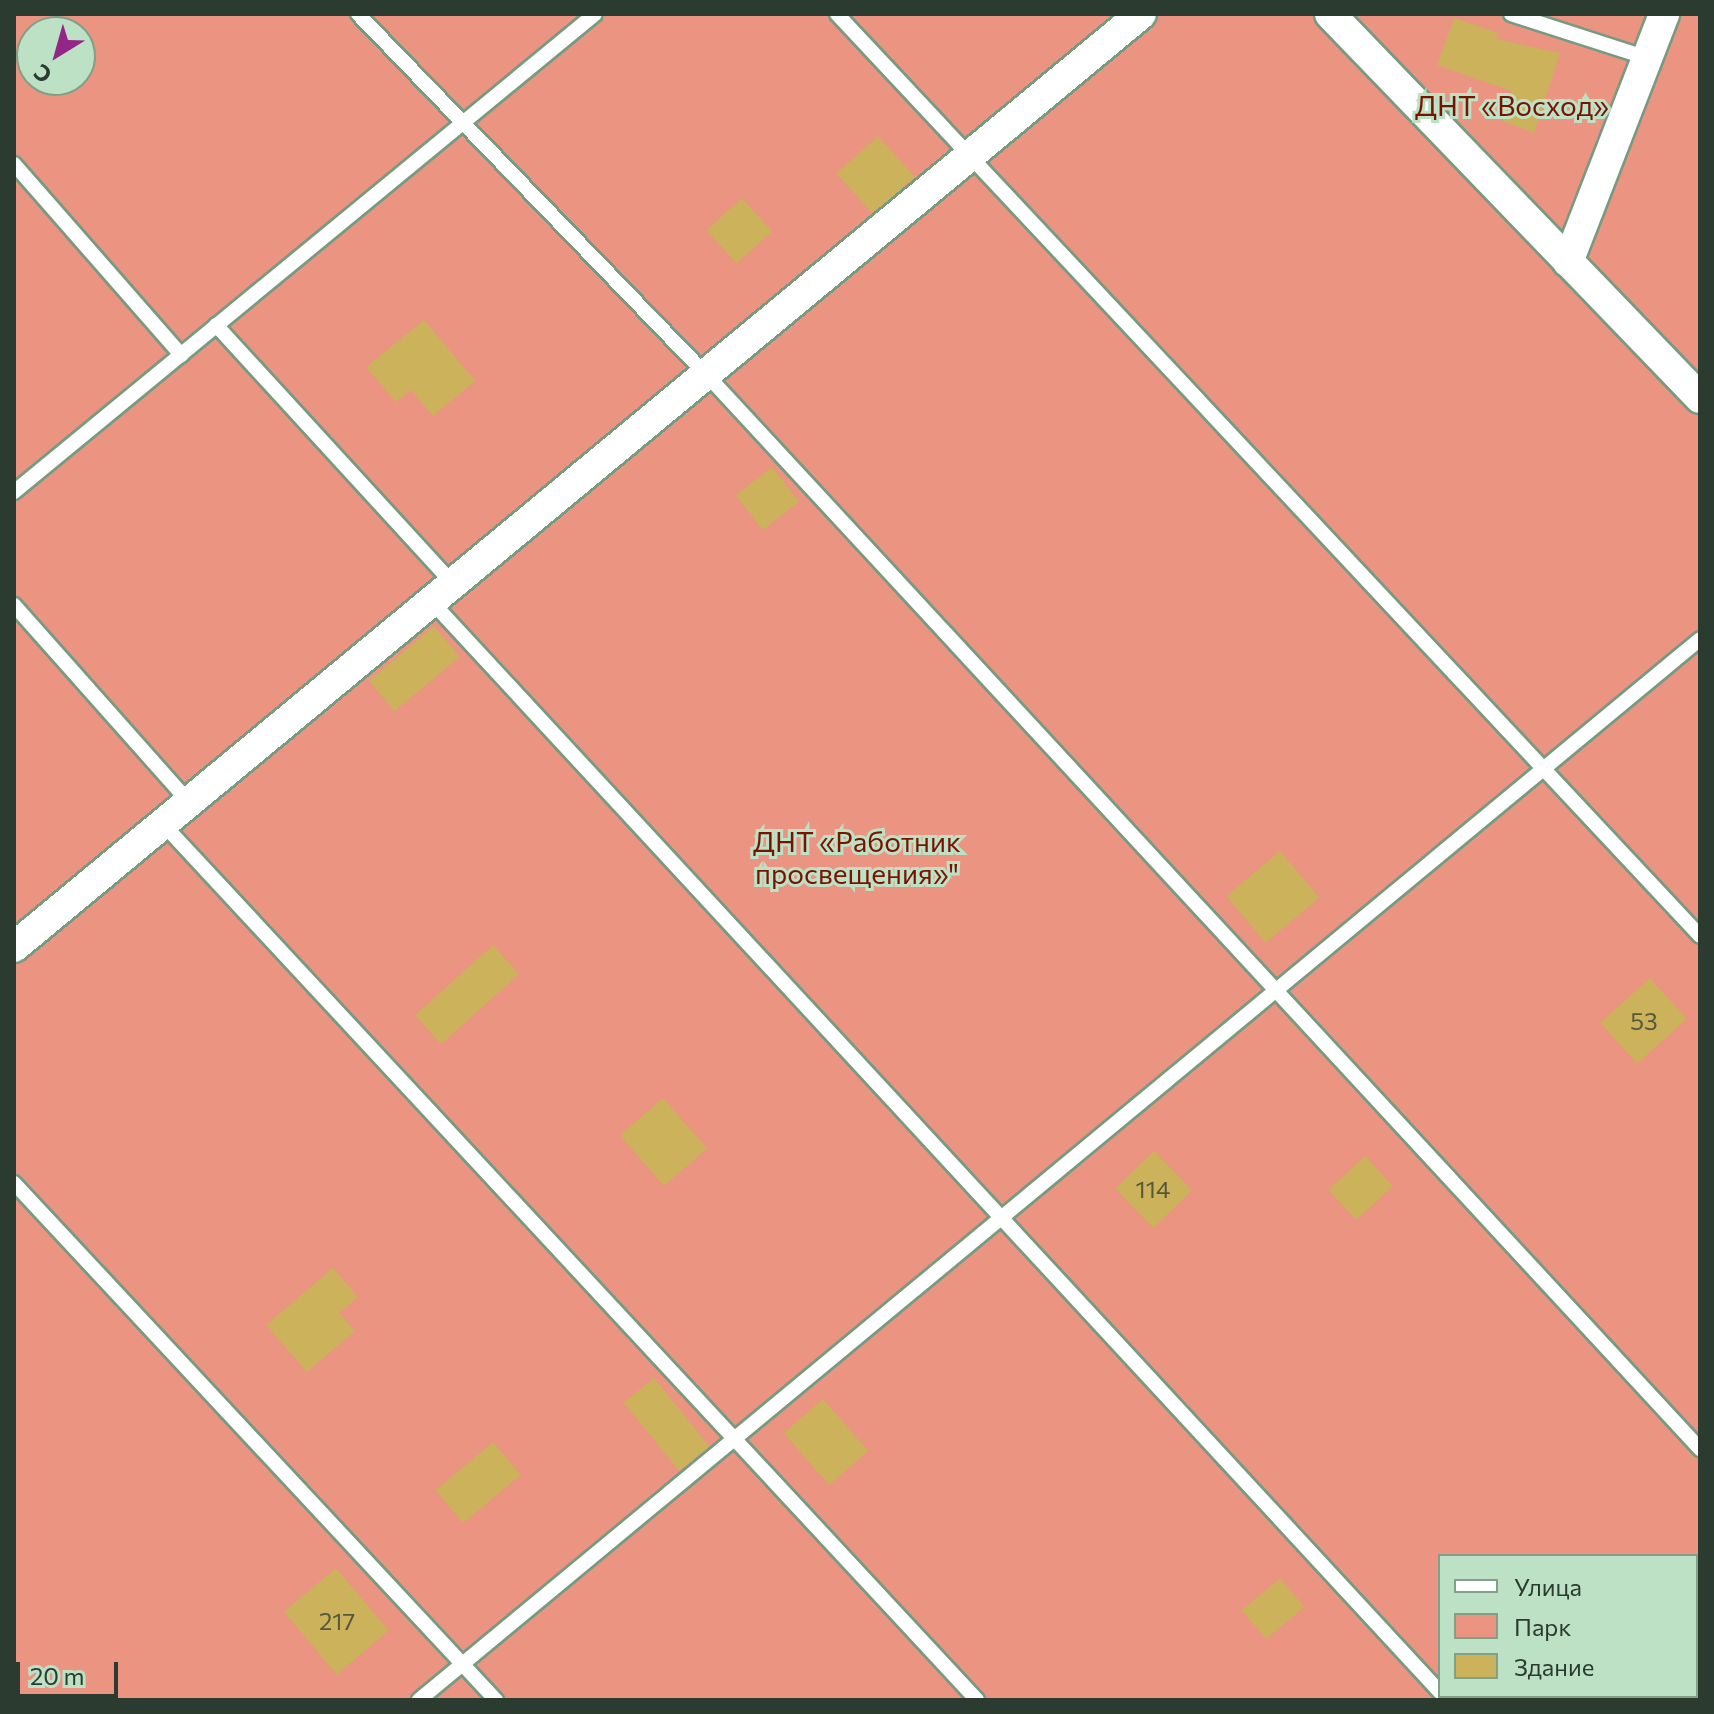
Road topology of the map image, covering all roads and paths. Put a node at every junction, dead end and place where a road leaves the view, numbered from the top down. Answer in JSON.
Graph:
{"nodes":[{"id":1,"x":358,"y":14,"type":"edge"},
{"id":2,"x":595,"y":14,"type":"edge"},
{"id":3,"x":837,"y":14,"type":"edge"},
{"id":4,"x":1141,"y":14,"type":"edge"},
{"id":5,"x":1330,"y":14,"type":"edge"},
{"id":6,"x":1511,"y":14,"type":"edge"},
{"id":7,"x":1664,"y":14,"type":"edge"},
{"id":8,"x":1647,"y":58,"type":"junction"},
{"id":9,"x":463,"y":123,"type":"junction"},
{"id":10,"x":970,"y":152,"type":"junction"},
{"id":11,"x":14,"y":164,"type":"edge"},
{"id":12,"x":1568,"y":262,"type":"junction"},
{"id":13,"x":216,"y":325,"type":"junction"},
{"id":14,"x":181,"y":355,"type":"junction"},
{"id":15,"x":705,"y":373,"type":"junction"},
{"id":16,"x":1700,"y":398,"type":"edge"},
{"id":17,"x":14,"y":492,"type":"edge"},
{"id":18,"x":442,"y":592,"type":"junction"},
{"id":19,"x":14,"y":605,"type":"edge"},
{"id":20,"x":1700,"y":639,"type":"edge"},
{"id":21,"x":1544,"y":768,"type":"junction"},
{"id":22,"x":189,"y":802,"type":"junction"},
{"id":23,"x":163,"y":824,"type":"junction"},
{"id":24,"x":1700,"y":936,"type":"edge"},
{"id":25,"x":14,"y":947,"type":"edge"},
{"id":26,"x":1276,"y":990,"type":"junction"},
{"id":27,"x":14,"y":1183,"type":"edge"},
{"id":28,"x":1002,"y":1218,"type":"junction"},
{"id":29,"x":735,"y":1439,"type":"junction"},
{"id":30,"x":1700,"y":1449,"type":"edge"},
{"id":31,"x":462,"y":1664,"type":"junction"},
{"id":32,"x":1438,"y":1690,"type":"edge"},
{"id":33,"x":419,"y":1700,"type":"edge"},
{"id":34,"x":496,"y":1700,"type":"edge"},
{"id":35,"x":977,"y":1700,"type":"edge"}],
"edges":[{"from":1,"to":9,"type":"lane"},
{"from":2,"to":9,"type":"lane"},
{"from":3,"to":10,"type":"lane"},
{"from":4,"to":10,"type":"street"},
{"from":5,"to":12,"type":"street"},
{"from":6,"to":8,"type":"lane"},
{"from":7,"to":8,"type":"street"},
{"from":8,"to":12,"type":"street"},
{"from":9,"to":13,"type":"lane"},
{"from":9,"to":15,"type":"lane"},
{"from":10,"to":15,"type":"street"},
{"from":10,"to":21,"type":"lane"},
{"from":11,"to":14,"type":"lane"},
{"from":12,"to":16,"type":"street"},
{"from":13,"to":14,"type":"lane"},
{"from":13,"to":18,"type":"lane"},
{"from":14,"to":17,"type":"lane"},
{"from":15,"to":18,"type":"street"},
{"from":15,"to":26,"type":"lane"},
{"from":18,"to":22,"type":"street"},
{"from":18,"to":28,"type":"lane"},
{"from":19,"to":22,"type":"lane"},
{"from":20,"to":21,"type":"lane"},
{"from":21,"to":24,"type":"lane"},
{"from":21,"to":26,"type":"lane"},
{"from":22,"to":23,"type":"street"},
{"from":23,"to":25,"type":"street"},
{"from":23,"to":29,"type":"lane"},
{"from":26,"to":28,"type":"lane"},
{"from":26,"to":30,"type":"lane"},
{"from":27,"to":31,"type":"lane"},
{"from":28,"to":29,"type":"lane"},
{"from":28,"to":32,"type":"lane"},
{"from":29,"to":31,"type":"lane"},
{"from":29,"to":35,"type":"lane"},
{"from":31,"to":33,"type":"lane"},
{"from":31,"to":34,"type":"lane"}]}
